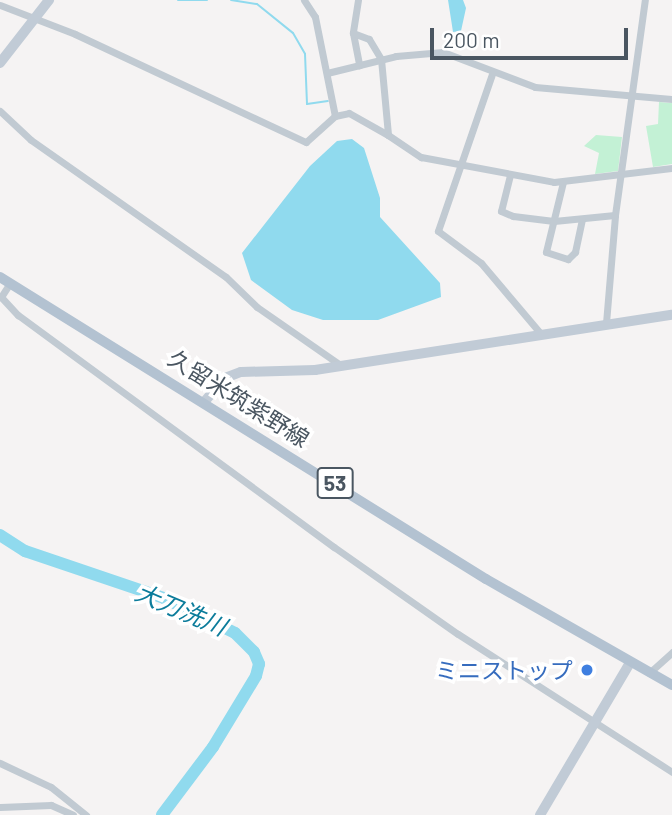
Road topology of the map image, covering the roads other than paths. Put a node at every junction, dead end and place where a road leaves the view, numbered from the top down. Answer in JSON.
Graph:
{"nodes":[{"id":1,"x":49,"y":0,"type":"edge"},
{"id":2,"x":304,"y":0,"type":"edge"},
{"id":3,"x":358,"y":0,"type":"edge"},
{"id":4,"x":645,"y":0,"type":"edge"},
{"id":5,"x":0,"y":5,"type":"edge"},
{"id":6,"x":33,"y":20,"type":"junction"},
{"id":7,"x":353,"y":33,"type":"junction"},
{"id":8,"x":381,"y":59,"type":"junction"},
{"id":9,"x":0,"y":63,"type":"edge"},
{"id":10,"x":359,"y":65,"type":"junction"},
{"id":11,"x":327,"y":73,"type":"junction"},
{"id":12,"x":492,"y":74,"type":"junction"},
{"id":13,"x":631,"y":96,"type":"junction"},
{"id":14,"x":672,"y":99,"type":"edge"},
{"id":15,"x":0,"y":111,"type":"edge"},
{"id":16,"x":335,"y":116,"type":"junction"},
{"id":17,"x":388,"y":135,"type":"junction"},
{"id":18,"x":461,"y":164,"type":"junction"},
{"id":19,"x":672,"y":168,"type":"edge"},
{"id":20,"x":620,"y":174,"type":"junction"},
{"id":21,"x":510,"y":175,"type":"junction"},
{"id":22,"x":563,"y":182,"type":"junction"},
{"id":23,"x":615,"y":215,"type":"junction"},
{"id":24,"x":582,"y":220,"type":"junction"},
{"id":25,"x":554,"y":221,"type":"junction"},
{"id":26,"x":5,"y":280,"type":"edge"},
{"id":27,"x":672,"y":314,"type":"edge"},
{"id":28,"x":606,"y":323,"type":"junction"},
{"id":29,"x":541,"y":334,"type":"junction"},
{"id":30,"x":342,"y":366,"type":"junction"},
{"id":31,"x":205,"y":401,"type":"junction"},
{"id":32,"x":672,"y":652,"type":"edge"},
{"id":33,"x":630,"y":663,"type":"junction"},
{"id":34,"x":649,"y":673,"type":"junction"},
{"id":35,"x":672,"y":685,"type":"edge"},
{"id":36,"x":595,"y":723,"type":"junction"},
{"id":37,"x":0,"y":764,"type":"edge"},
{"id":38,"x":672,"y":772,"type":"edge"},
{"id":39,"x":0,"y":807,"type":"edge"},
{"id":40,"x":73,"y":815,"type":"edge"},
{"id":41,"x":86,"y":815,"type":"edge"},
{"id":42,"x":540,"y":815,"type":"edge"}],
"edges":[{"from":1,"to":6,"type":"street"},
{"from":2,"to":11,"type":"street"},
{"from":3,"to":7,"type":"street"},
{"from":4,"to":13,"type":"street"},
{"from":5,"to":6,"type":"street"},
{"from":6,"to":9,"type":"street"},
{"from":6,"to":16,"type":"street"},
{"from":7,"to":8,"type":"street"},
{"from":7,"to":10,"type":"street"},
{"from":8,"to":10,"type":"street"},
{"from":8,"to":12,"type":"street"},
{"from":8,"to":17,"type":"street"},
{"from":10,"to":11,"type":"street"},
{"from":11,"to":16,"type":"street"},
{"from":12,"to":13,"type":"street"},
{"from":12,"to":18,"type":"street"},
{"from":13,"to":14,"type":"street"},
{"from":13,"to":20,"type":"street"},
{"from":15,"to":30,"type":"street"},
{"from":16,"to":17,"type":"street"},
{"from":17,"to":18,"type":"street"},
{"from":18,"to":21,"type":"street"},
{"from":18,"to":29,"type":"street"},
{"from":19,"to":20,"type":"street"},
{"from":20,"to":22,"type":"street"},
{"from":20,"to":23,"type":"street"},
{"from":21,"to":22,"type":"street"},
{"from":21,"to":25,"type":"street"},
{"from":22,"to":25,"type":"street"},
{"from":23,"to":24,"type":"street"},
{"from":23,"to":28,"type":"street"},
{"from":24,"to":25,"type":"street"},
{"from":24,"to":25,"type":"street"},
{"from":26,"to":31,"type":"main road","name":"久留米筑紫野線","number":"53"},
{"from":26,"to":36,"type":"street"},
{"from":27,"to":28,"type":"street"},
{"from":28,"to":29,"type":"street"},
{"from":29,"to":30,"type":"street"},
{"from":30,"to":31,"type":"street"},
{"from":31,"to":33,"type":"main road","name":"久留米筑紫野線","number":"53"},
{"from":32,"to":34,"type":"street"},
{"from":33,"to":34,"type":"main road","name":"久留米筑紫野線","number":"53"},
{"from":33,"to":36,"type":"street"},
{"from":34,"to":35,"type":"main road","name":"久留米筑紫野線","number":"53"},
{"from":36,"to":38,"type":"street"},
{"from":36,"to":42,"type":"street"},
{"from":37,"to":41,"type":"street"},
{"from":39,"to":40,"type":"street"}]}
